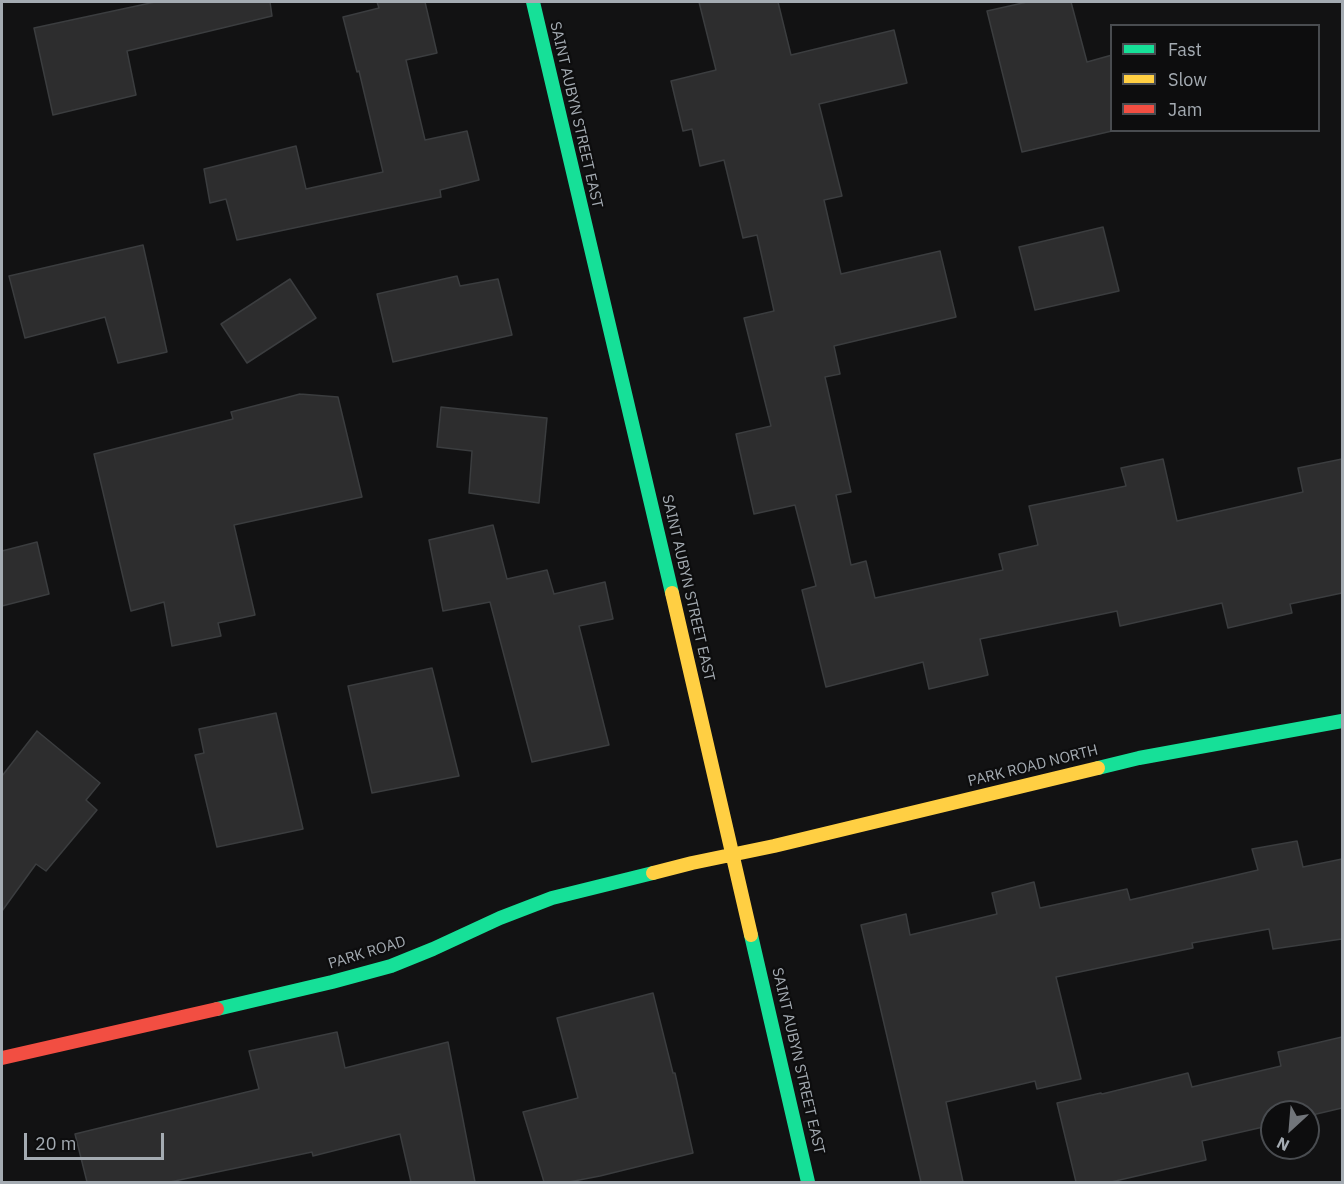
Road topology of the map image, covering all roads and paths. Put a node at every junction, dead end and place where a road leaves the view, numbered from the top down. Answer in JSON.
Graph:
{"nodes":[{"id":1,"x":533,"y":2,"type":"edge"},
{"id":2,"x":1342,"y":721,"type":"edge"},
{"id":3,"x":734,"y":855,"type":"junction"},
{"id":4,"x":2,"y":1058,"type":"edge"},
{"id":5,"x":808,"y":1182,"type":"edge"}],
"edges":[{"from":1,"to":3,"type":"street","name":"SAINT AUBYN STREET EAST"},
{"from":2,"to":3,"type":"street","name":"PARK ROAD NORTH"},
{"from":3,"to":4,"type":"street","name":"PARK ROAD"},
{"from":3,"to":5,"type":"street","name":"SAINT AUBYN STREET EAST"}]}
